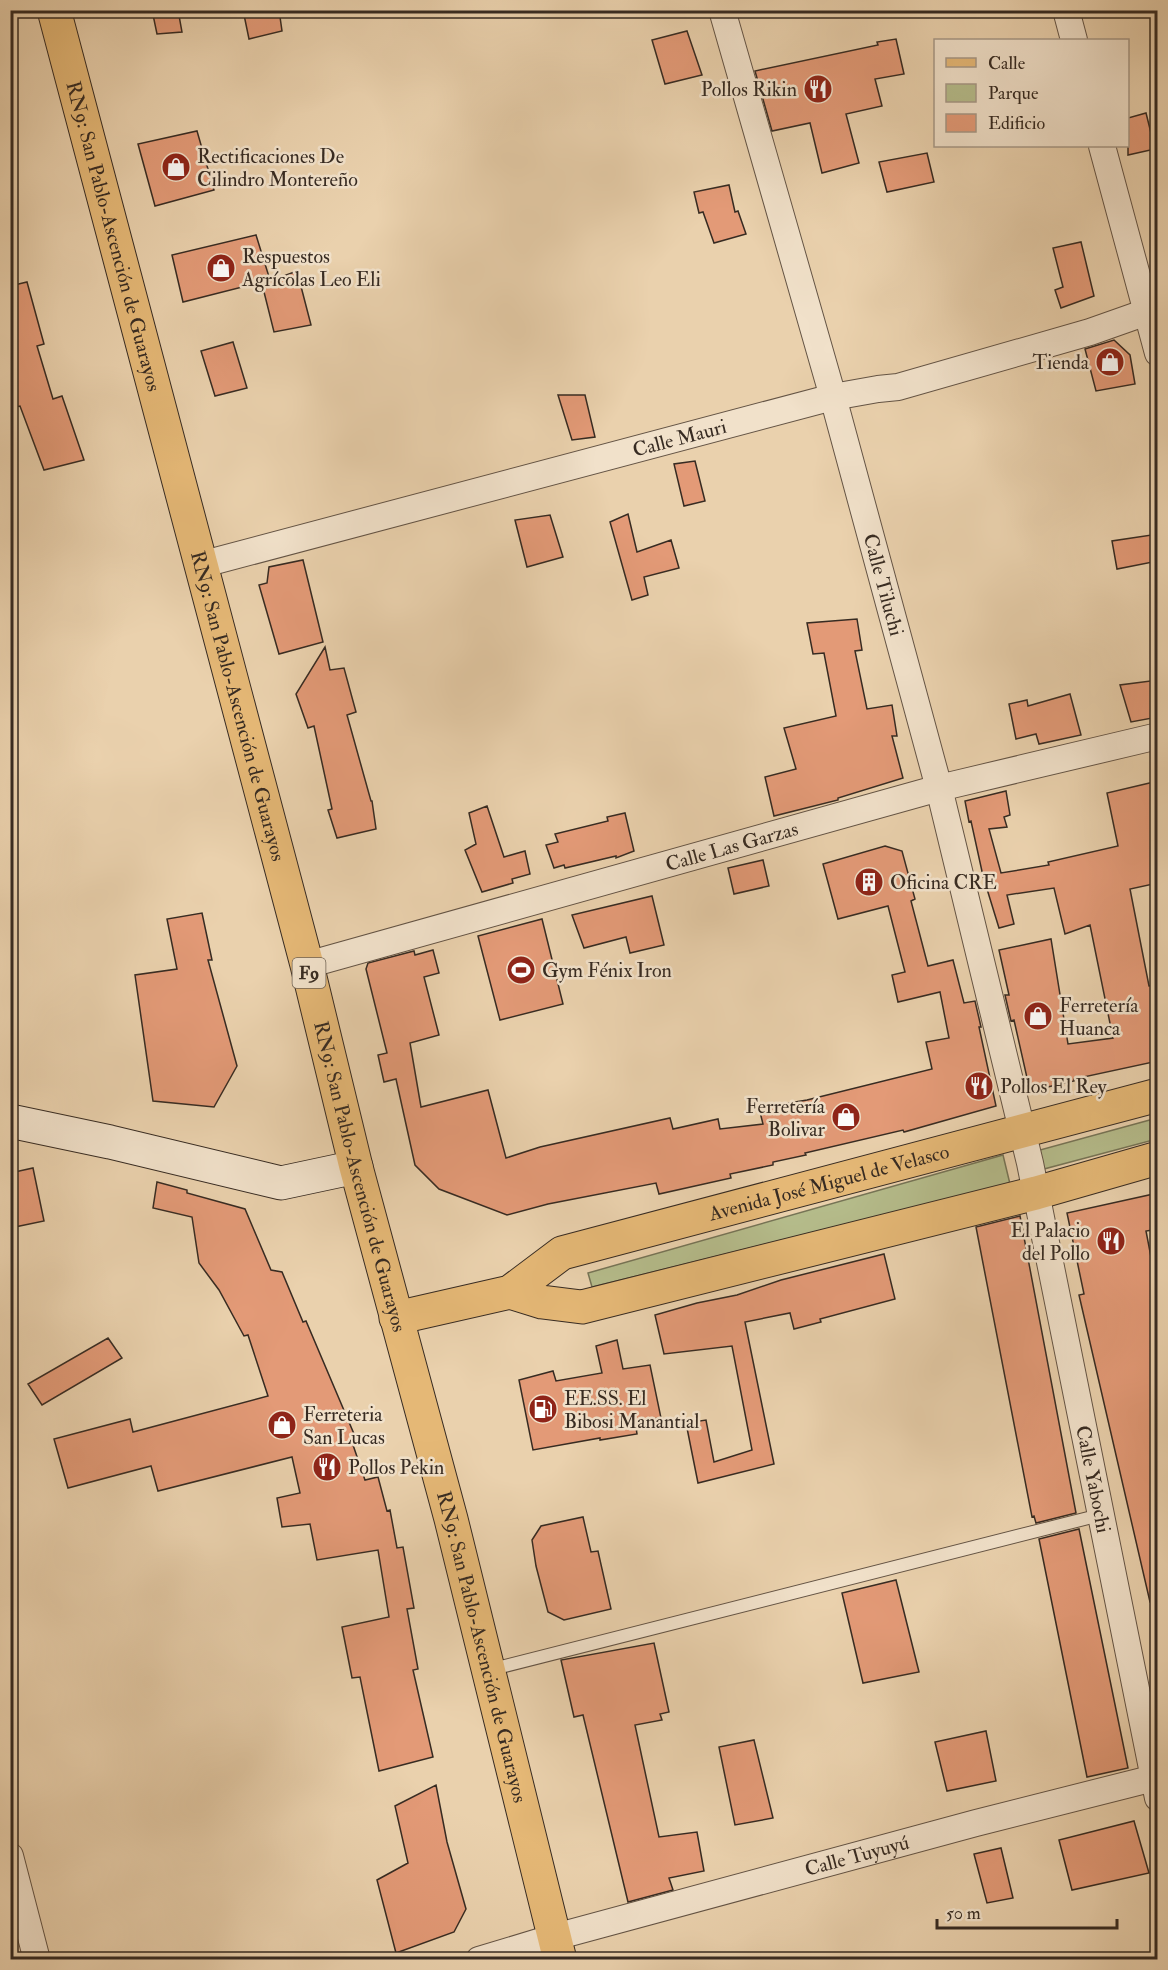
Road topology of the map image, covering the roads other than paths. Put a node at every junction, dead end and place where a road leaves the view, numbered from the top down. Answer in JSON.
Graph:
{"nodes":[{"id":1,"x":54,"y":10,"type":"edge"},
{"id":2,"x":722,"y":10,"type":"edge"},
{"id":3,"x":1066,"y":10,"type":"edge"},
{"id":4,"x":1074,"y":39,"type":"edge"},
{"id":5,"x":1102,"y":147,"type":"edge"},
{"id":6,"x":1152,"y":310,"type":"edge"},
{"id":7,"x":1158,"y":353,"type":"edge"},
{"id":8,"x":833,"y":397,"type":"junction"},
{"id":9,"x":200,"y":565,"type":"junction"},
{"id":10,"x":1158,"y":736,"type":"edge"},
{"id":11,"x":939,"y":788,"type":"junction"},
{"id":12,"x":307,"y":964,"type":"junction"},
{"id":13,"x":1158,"y":1095,"type":"edge"},
{"id":14,"x":10,"y":1121,"type":"edge"},
{"id":15,"x":1022,"y":1130,"type":"junction"},
{"id":16,"x":1158,"y":1158,"type":"edge"},
{"id":17,"x":356,"y":1167,"type":"junction"},
{"id":18,"x":1033,"y":1178,"type":"junction"},
{"id":19,"x":510,"y":1292,"type":"junction"},
{"id":20,"x":396,"y":1318,"type":"junction"},
{"id":21,"x":1100,"y":1515,"type":"junction"},
{"id":22,"x":488,"y":1670,"type":"junction"},
{"id":23,"x":1156,"y":1784,"type":"edge"},
{"id":24,"x":10,"y":1856,"type":"edge"},
{"id":25,"x":557,"y":1948,"type":"edge"},
{"id":26,"x":37,"y":1959,"type":"edge"},
{"id":27,"x":479,"y":1959,"type":"edge"}],
"edges":[{"from":1,"to":9,"type":"main road","name":"RN9: San Pablo-Ascención de Guarayos","number":"F9"},
{"from":2,"to":8,"type":"street","name":"Calle Tiluchi"},
{"from":3,"to":4,"type":"street"},
{"from":5,"to":6,"type":"street"},
{"from":6,"to":7,"type":"street"},
{"from":6,"to":8,"type":"street","name":"Calle Mauri"},
{"from":8,"to":9,"type":"street","name":"Calle Mauri"},
{"from":8,"to":11,"type":"street","name":"Calle Tiluchi"},
{"from":9,"to":12,"type":"main road","name":"RN9: San Pablo-Ascención de Guarayos","number":"F9"},
{"from":10,"to":11,"type":"street","name":"Calle Las Garzas"},
{"from":11,"to":12,"type":"street","name":"Calle Las Garzas"},
{"from":11,"to":15,"type":"street","name":"Calle Tiluchi"},
{"from":12,"to":17,"type":"main road","name":"RN9: San Pablo-Ascención de Guarayos","number":"F9"},
{"from":13,"to":15,"type":"main road","name":"Avenida José Miguel de Velasco"},
{"from":14,"to":17,"type":"main road"},
{"from":15,"to":18,"type":"street","name":"Calle Tiluchi"},
{"from":15,"to":19,"type":"main road","name":"Avenida José Miguel de Velasco"},
{"from":16,"to":18,"type":"main road"},
{"from":17,"to":20,"type":"main road","name":"RN9: San Pablo-Ascención de Guarayos","number":"F9"},
{"from":18,"to":19,"type":"main road"},
{"from":18,"to":21,"type":"street","name":"Calle Yabochi"},
{"from":19,"to":20,"type":"main road","name":"Avenida José Miguel de Velasco"},
{"from":20,"to":22,"type":"main road","name":"RN9: San Pablo-Ascención de Guarayos","number":"F9"},
{"from":21,"to":22,"type":"lane"},
{"from":21,"to":23,"type":"street","name":"Calle Yabochi"},
{"from":22,"to":25,"type":"main road","name":"RN9: San Pablo-Ascención de Guarayos","number":"F9"},
{"from":23,"to":25,"type":"street","name":"Calle Tuyuyú"},
{"from":24,"to":26,"type":"street"},
{"from":25,"to":27,"type":"street","name":"Calle Tuyuyú"}]}
